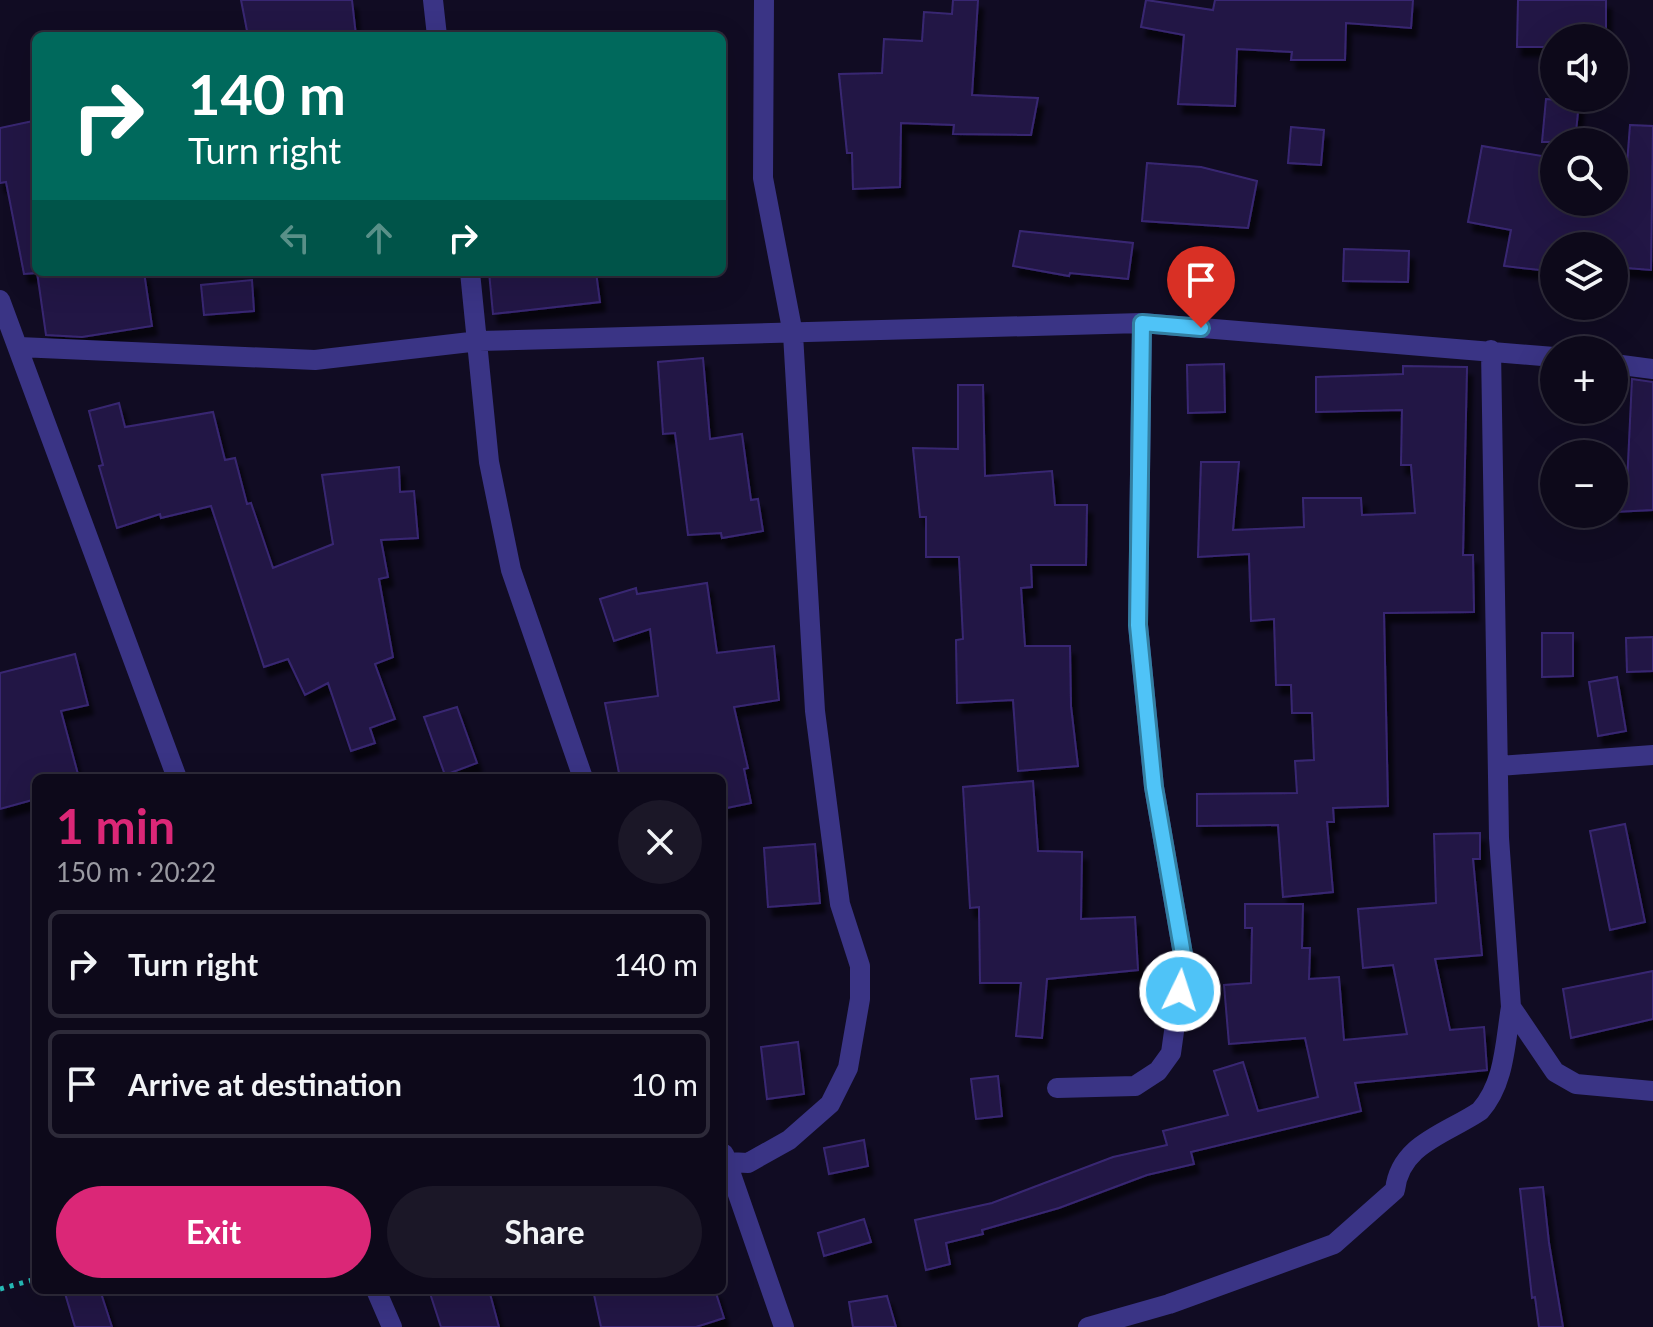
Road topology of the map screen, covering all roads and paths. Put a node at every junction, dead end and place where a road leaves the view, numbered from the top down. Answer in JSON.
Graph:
{"nodes":[{"id":1,"x":433,"y":0,"type":"edge"},
{"id":2,"x":764,"y":0,"type":"edge"},
{"id":3,"x":437,"y":32,"type":"edge"},
{"id":4,"x":471,"y":276,"type":"edge"},
{"id":5,"x":0,"y":300,"type":"edge"},
{"id":6,"x":1142,"y":323,"type":"junction"},
{"id":7,"x":793,"y":334,"type":"junction"},
{"id":8,"x":479,"y":341,"type":"junction"},
{"id":9,"x":19,"y":347,"type":"junction"},
{"id":10,"x":1491,"y":350,"type":"junction"},
{"id":11,"x":1540,"y":355,"type":"edge"},
{"id":12,"x":1628,"y":366,"type":"edge"},
{"id":13,"x":1653,"y":369,"type":"edge"},
{"id":14,"x":1653,"y":755,"type":"edge"},
{"id":15,"x":1499,"y":766,"type":"junction"},
{"id":16,"x":176,"y":774,"type":"edge"},
{"id":17,"x":582,"y":774,"type":"edge"},
{"id":18,"x":1511,"y":1007,"type":"junction"},
{"id":19,"x":1057,"y":1088,"type":"dead end"},
{"id":20,"x":1653,"y":1091,"type":"edge"},
{"id":21,"x":726,"y":1156,"type":"edge"},
{"id":22,"x":726,"y":1159,"type":"edge"},
{"id":23,"x":32,"y":1280,"type":"edge"},
{"id":24,"x":0,"y":1289,"type":"edge"},
{"id":25,"x":378,"y":1294,"type":"edge"},
{"id":26,"x":392,"y":1327,"type":"edge"},
{"id":27,"x":784,"y":1327,"type":"edge"},
{"id":28,"x":1088,"y":1327,"type":"edge"}],
"edges":[{"from":1,"to":3,"type":"street"},
{"from":2,"to":7,"type":"street"},
{"from":4,"to":8,"type":"street"},
{"from":5,"to":9,"type":"street"},
{"from":6,"to":7,"type":"street"},
{"from":6,"to":10,"type":"street"},
{"from":6,"to":19,"type":"street"},
{"from":7,"to":8,"type":"street"},
{"from":7,"to":21,"type":"street"},
{"from":8,"to":9,"type":"street"},
{"from":8,"to":17,"type":"street"},
{"from":9,"to":16,"type":"street"},
{"from":10,"to":11,"type":"street"},
{"from":10,"to":15,"type":"street"},
{"from":12,"to":13,"type":"street"},
{"from":14,"to":15,"type":"street"},
{"from":15,"to":18,"type":"street"},
{"from":18,"to":20,"type":"street"},
{"from":18,"to":28,"type":"street"},
{"from":22,"to":27,"type":"street"},
{"from":23,"to":24,"type":"path"},
{"from":25,"to":26,"type":"street"}]}
